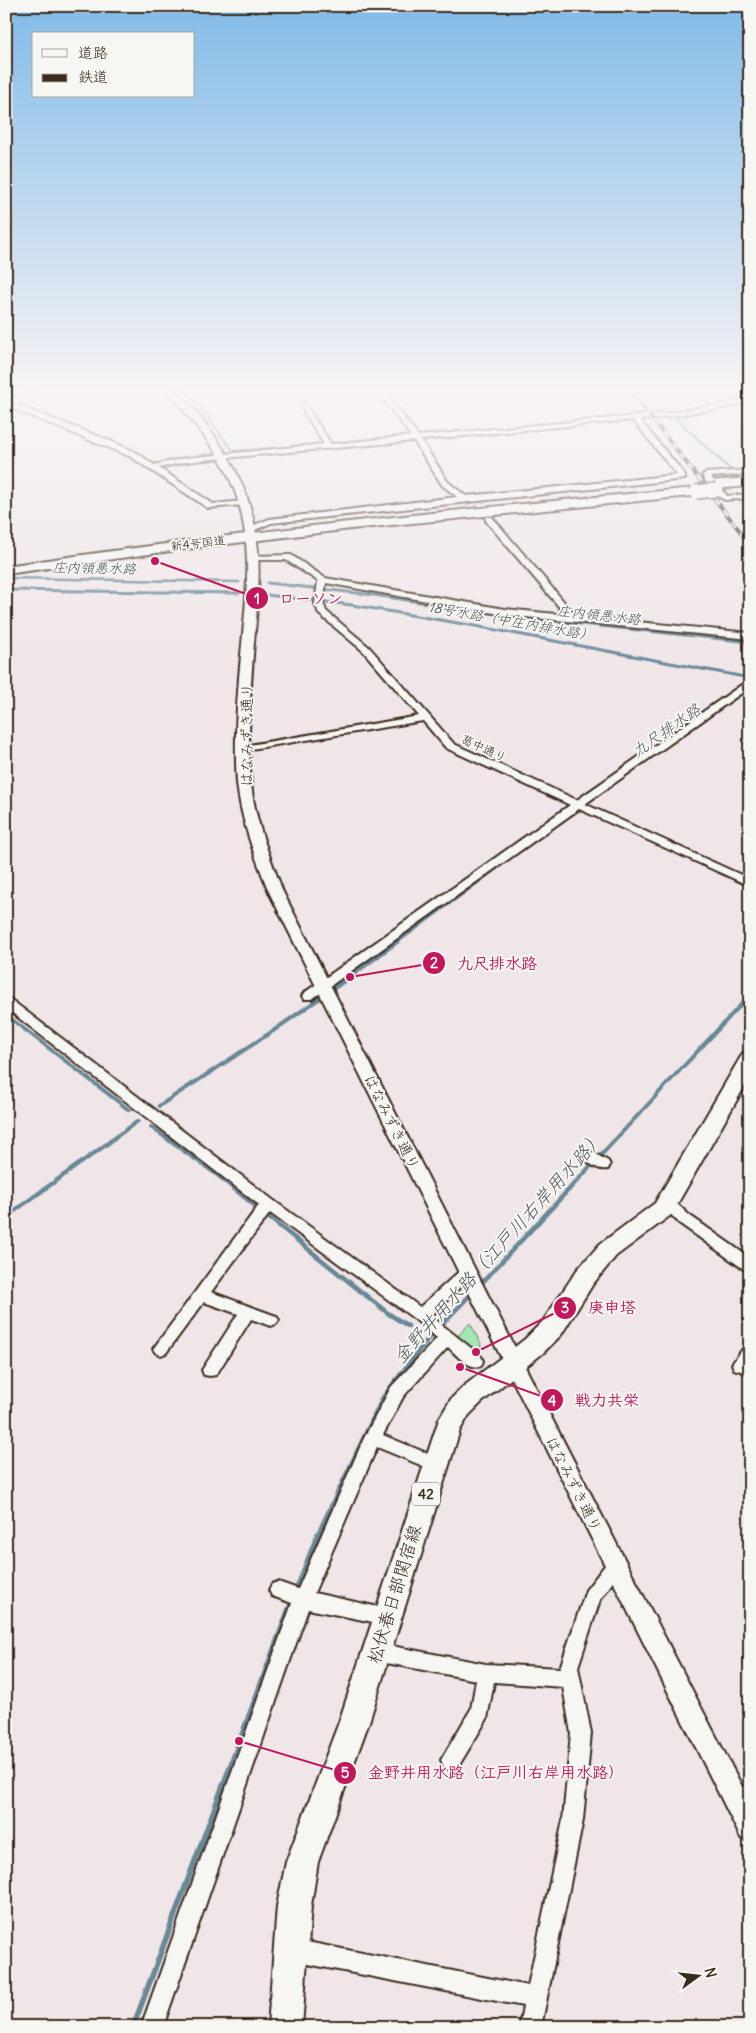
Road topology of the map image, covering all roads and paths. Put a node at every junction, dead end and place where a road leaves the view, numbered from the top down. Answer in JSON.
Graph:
{"nodes":[{"id":1,"x":178,"y":483,"type":"edge"},
{"id":2,"x":234,"y":483,"type":"edge"},
{"id":3,"x":445,"y":483,"type":"edge"},
{"id":4,"x":624,"y":483,"type":"edge"},
{"id":5,"x":711,"y":483,"type":"edge"},
{"id":6,"x":745,"y":483,"type":"edge"},
{"id":7,"x":750,"y":487,"type":"edge"},
{"id":8,"x":715,"y":488,"type":"junction"},
{"id":9,"x":750,"y":496,"type":"edge"},
{"id":10,"x":464,"y":499,"type":"junction"},
{"id":11,"x":243,"y":503,"type":"junction"},
{"id":12,"x":489,"y":519,"type":"tunnel mouth"},
{"id":13,"x":250,"y":533,"type":"junction"},
{"id":14,"x":252,"y":558,"type":"junction"},
{"id":15,"x":6,"y":564,"type":"edge"},
{"id":16,"x":6,"y":570,"type":"edge"},
{"id":17,"x":322,"y":580,"type":"junction"},
{"id":18,"x":572,"y":617,"type":"junction"},
{"id":19,"x":750,"y":636,"type":"edge"},
{"id":20,"x":748,"y":683,"type":"edge"},
{"id":21,"x":425,"y":718,"type":"junction"},
{"id":22,"x":243,"y":749,"type":"junction"},
{"id":23,"x":576,"y":804,"type":"junction"},
{"id":24,"x":750,"y":883,"type":"edge"},
{"id":25,"x":326,"y":990,"type":"junction"},
{"id":26,"x":308,"y":996,"type":"dead end"},
{"id":27,"x":6,"y":1002,"type":"edge"},
{"id":28,"x":750,"y":1058,"type":"edge"},
{"id":29,"x":590,"y":1156,"type":"dead end"},
{"id":30,"x":603,"y":1165,"type":"dead end"},
{"id":31,"x":667,"y":1203,"type":"junction"},
{"id":32,"x":268,"y":1204,"type":"junction"},
{"id":33,"x":750,"y":1266,"type":"edge"},
{"id":34,"x":468,"y":1272,"type":"junction"},
{"id":35,"x":201,"y":1294,"type":"junction"},
{"id":36,"x":248,"y":1312,"type":"junction"},
{"id":37,"x":421,"y":1316,"type":"junction"},
{"id":38,"x":271,"y":1320,"type":"dead end"},
{"id":39,"x":442,"y":1333,"type":"junction"},
{"id":40,"x":161,"y":1349,"type":"dead end"},
{"id":41,"x":750,"y":1350,"type":"edge"},
{"id":42,"x":476,"y":1361,"type":"dead end"},
{"id":43,"x":513,"y":1363,"type":"junction"},
{"id":44,"x":750,"y":1368,"type":"edge"},
{"id":45,"x":210,"y":1370,"type":"dead end"},
{"id":46,"x":372,"y":1438,"type":"junction"},
{"id":47,"x":435,"y":1464,"type":"junction"},
{"id":48,"x":615,"y":1566,"type":"junction"},
{"id":49,"x":291,"y":1595,"type":"junction"},
{"id":50,"x":388,"y":1617,"type":"junction"},
{"id":51,"x":376,"y":1652,"type":"junction"},
{"id":52,"x":486,"y":1673,"type":"junction"},
{"id":53,"x":571,"y":1678,"type":"junction"},
{"id":54,"x":451,"y":1760,"type":"dead end"},
{"id":55,"x":750,"y":1829,"type":"edge"},
{"id":56,"x":291,"y":1950,"type":"junction"},
{"id":57,"x":535,"y":1998,"type":"junction"},
{"id":58,"x":152,"y":2027,"type":"edge"},
{"id":59,"x":285,"y":2027,"type":"edge"},
{"id":60,"x":530,"y":2027,"type":"edge"}],
"edges":[{"from":1,"to":11,"type":"street"},
{"from":2,"to":11,"type":"street","name":"はなみずき通り"},
{"from":3,"to":10,"type":"street"},
{"from":4,"to":10,"type":"street"},
{"from":5,"to":8,"type":"street"},
{"from":6,"to":8,"type":"highway","name":"新4号国道"},
{"from":7,"to":8,"type":"highway","name":"新4号国道"},
{"from":8,"to":9,"type":"street"},
{"from":8,"to":13,"type":"highway","name":"新4号国道","bridge":true},
{"from":10,"to":13,"type":"street"},
{"from":11,"to":13,"type":"street","name":"はなみずき通り"},
{"from":12,"to":18,"type":"street"},
{"from":13,"to":14,"type":"street","name":"はなみずき通り"},
{"from":13,"to":15,"type":"highway","name":"新4号国道"},
{"from":13,"to":16,"type":"highway","name":"新4号国道"},
{"from":14,"to":17,"type":"street"},
{"from":14,"to":22,"type":"street","name":"はなみずき通り"},
{"from":17,"to":18,"type":"street"},
{"from":17,"to":21,"type":"street","name":"葛中通り"},
{"from":18,"to":19,"type":"street"},
{"from":20,"to":23,"type":"street"},
{"from":21,"to":22,"type":"street"},
{"from":21,"to":23,"type":"street","name":"葛中通り"},
{"from":22,"to":25,"type":"street","name":"はなみずき通り"},
{"from":23,"to":24,"type":"street","name":"葛中通り"},
{"from":23,"to":25,"type":"street"},
{"from":25,"to":26,"type":"street"},
{"from":25,"to":34,"type":"street","name":"はなみずき通り"},
{"from":27,"to":32,"type":"street"},
{"from":28,"to":31,"type":"main road","name":"松伏春日部関宿線","number":"42"},
{"from":29,"to":30,"type":"street"},
{"from":31,"to":33,"type":"street"},
{"from":31,"to":43,"type":"main road","name":"松伏春日部関宿線","number":"42"},
{"from":32,"to":35,"type":"street"},
{"from":32,"to":37,"type":"street"},
{"from":34,"to":37,"type":"street"},
{"from":34,"to":43,"type":"street","name":"はなみずき通り"},
{"from":35,"to":36,"type":"street"},
{"from":35,"to":40,"type":"street"},
{"from":36,"to":38,"type":"street"},
{"from":36,"to":45,"type":"street"},
{"from":37,"to":39,"type":"street"},
{"from":39,"to":42,"type":"street"},
{"from":39,"to":46,"type":"street"},
{"from":41,"to":44,"type":"street"},
{"from":43,"to":47,"type":"main road","name":"松伏春日部関宿線","number":"42"},
{"from":43,"to":48,"type":"street","name":"はなみずき通り"},
{"from":46,"to":47,"type":"street"},
{"from":46,"to":49,"type":"street"},
{"from":47,"to":50,"type":"main road","name":"松伏春日部関宿線","number":"42"},
{"from":48,"to":53,"type":"street"},
{"from":48,"to":55,"type":"street","name":"はなみずき通り"},
{"from":49,"to":50,"type":"street"},
{"from":49,"to":58,"type":"street"},
{"from":50,"to":51,"type":"main road","name":"松伏春日部関宿線","number":"42"},
{"from":51,"to":52,"type":"street"},
{"from":51,"to":56,"type":"main road","name":"松伏春日部関宿線","number":"42"},
{"from":52,"to":53,"type":"street"},
{"from":52,"to":54,"type":"street"},
{"from":53,"to":57,"type":"street"},
{"from":56,"to":57,"type":"street"},
{"from":56,"to":59,"type":"main road","name":"松伏春日部関宿線","number":"42"},
{"from":57,"to":60,"type":"street"}]}
